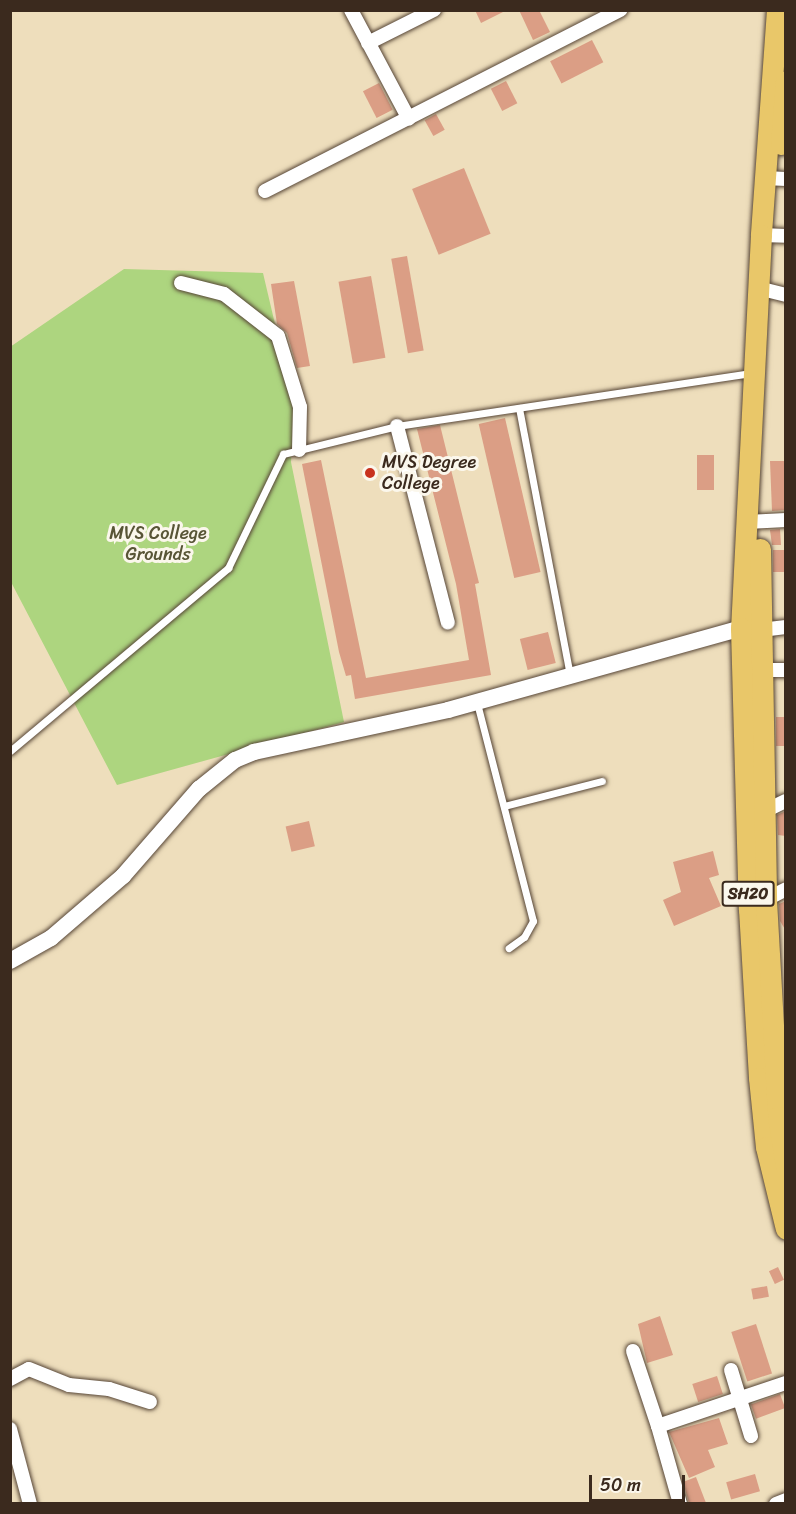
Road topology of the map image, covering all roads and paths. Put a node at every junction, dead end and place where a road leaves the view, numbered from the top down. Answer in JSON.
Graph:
{"nodes":[{"id":1,"x":351,"y":10,"type":"edge"},
{"id":2,"x":434,"y":10,"type":"edge"},
{"id":3,"x":621,"y":10,"type":"edge"},
{"id":4,"x":777,"y":10,"type":"edge"},
{"id":5,"x":368,"y":43,"type":"junction"},
{"id":6,"x":786,"y":81,"type":"edge"},
{"id":7,"x":409,"y":119,"type":"junction"},
{"id":8,"x":776,"y":178,"type":"edge"},
{"id":9,"x":265,"y":191,"type":"dead end"},
{"id":10,"x":774,"y":236,"type":"edge"},
{"id":11,"x":181,"y":283,"type":"dead end"},
{"id":12,"x":772,"y":292,"type":"edge"},
{"id":13,"x":754,"y":372,"type":"junction"},
{"id":14,"x":519,"y":408,"type":"junction"},
{"id":15,"x":397,"y":426,"type":"junction"},
{"id":16,"x":299,"y":450,"type":"junction"},
{"id":17,"x":786,"y":520,"type":"edge"},
{"id":18,"x":754,"y":522,"type":"junction"},
{"id":19,"x":448,"y":623,"type":"dead end"},
{"id":20,"x":786,"y":627,"type":"edge"},
{"id":21,"x":751,"y":629,"type":"junction"},
{"id":22,"x":761,"y":670,"type":"junction"},
{"id":23,"x":786,"y":670,"type":"edge"},
{"id":24,"x":570,"y":676,"type":"junction"},
{"id":25,"x":477,"y":703,"type":"junction"},
{"id":26,"x":10,"y":751,"type":"edge"},
{"id":27,"x":602,"y":781,"type":"dead end"},
{"id":28,"x":786,"y":801,"type":"edge"},
{"id":29,"x":504,"y":806,"type":"junction"},
{"id":30,"x":763,"y":812,"type":"junction"},
{"id":31,"x":786,"y":889,"type":"edge"},
{"id":32,"x":757,"y":904,"type":"junction"},
{"id":33,"x":509,"y":948,"type":"dead end"},
{"id":34,"x":10,"y":961,"type":"edge"},
{"id":35,"x":778,"y":979,"type":"edge"},
{"id":36,"x":773,"y":1071,"type":"edge"},
{"id":37,"x":786,"y":1166,"type":"edge"},
{"id":38,"x":781,"y":1201,"type":"edge"},
{"id":39,"x":786,"y":1229,"type":"edge"},
{"id":40,"x":633,"y":1351,"type":"dead end"},
{"id":41,"x":731,"y":1370,"type":"dead end"},
{"id":42,"x":10,"y":1379,"type":"edge"},
{"id":43,"x":786,"y":1383,"type":"edge"},
{"id":44,"x":740,"y":1399,"type":"junction"},
{"id":45,"x":150,"y":1402,"type":"dead end"},
{"id":46,"x":658,"y":1426,"type":"junction"},
{"id":47,"x":10,"y":1429,"type":"edge"},
{"id":48,"x":751,"y":1436,"type":"dead end"},
{"id":49,"x":16,"y":1473,"type":"edge"},
{"id":50,"x":786,"y":1500,"type":"edge"},
{"id":51,"x":30,"y":1503,"type":"edge"},
{"id":52,"x":680,"y":1503,"type":"edge"},
{"id":53,"x":776,"y":1503,"type":"edge"}],
"edges":[{"from":1,"to":5,"type":"street"},
{"from":2,"to":5,"type":"street"},
{"from":3,"to":7,"type":"street"},
{"from":4,"to":8,"type":"main road","number":"SH20"},
{"from":5,"to":7,"type":"street"},
{"from":6,"to":8,"type":"main road","number":"SH20"},
{"from":7,"to":9,"type":"street"},
{"from":8,"to":10,"type":"main road","number":"SH20"},
{"from":10,"to":12,"type":"main road","number":"SH20"},
{"from":11,"to":16,"type":"street"},
{"from":12,"to":13,"type":"main road","number":"SH20"},
{"from":12,"to":18,"type":"main road","number":"SH20"},
{"from":13,"to":14,"type":"lane"},
{"from":13,"to":18,"type":"main road","number":"SH20"},
{"from":14,"to":15,"type":"lane"},
{"from":14,"to":24,"type":"lane"},
{"from":15,"to":16,"type":"lane"},
{"from":15,"to":19,"type":"street"},
{"from":16,"to":26,"type":"lane"},
{"from":17,"to":18,"type":"street"},
{"from":18,"to":21,"type":"main road","number":"SH20"},
{"from":20,"to":21,"type":"street"},
{"from":21,"to":22,"type":"main road","number":"SH20"},
{"from":21,"to":24,"type":"street"},
{"from":21,"to":32,"type":"main road","number":"SH20"},
{"from":22,"to":23,"type":"street"},
{"from":22,"to":30,"type":"main road","number":"SH20"},
{"from":24,"to":25,"type":"street"},
{"from":25,"to":29,"type":"lane"},
{"from":25,"to":34,"type":"street"},
{"from":27,"to":29,"type":"lane"},
{"from":28,"to":30,"type":"street"},
{"from":29,"to":33,"type":"lane"},
{"from":30,"to":32,"type":"main road","number":"SH20"},
{"from":31,"to":32,"type":"street"},
{"from":32,"to":35,"type":"main road","number":"SH20"},
{"from":32,"to":36,"type":"main road","number":"SH20"},
{"from":35,"to":36,"type":"main road","number":"SH20"},
{"from":36,"to":37,"type":"main road","number":"SH20"},
{"from":36,"to":38,"type":"main road","number":"SH20"},
{"from":38,"to":39,"type":"main road","number":"SH20"},
{"from":40,"to":46,"type":"street"},
{"from":41,"to":44,"type":"street"},
{"from":42,"to":45,"type":"street"},
{"from":43,"to":44,"type":"street"},
{"from":44,"to":46,"type":"street"},
{"from":44,"to":48,"type":"street"},
{"from":46,"to":52,"type":"street"},
{"from":47,"to":49,"type":"street"},
{"from":49,"to":51,"type":"street"},
{"from":50,"to":53,"type":"street"}]}
